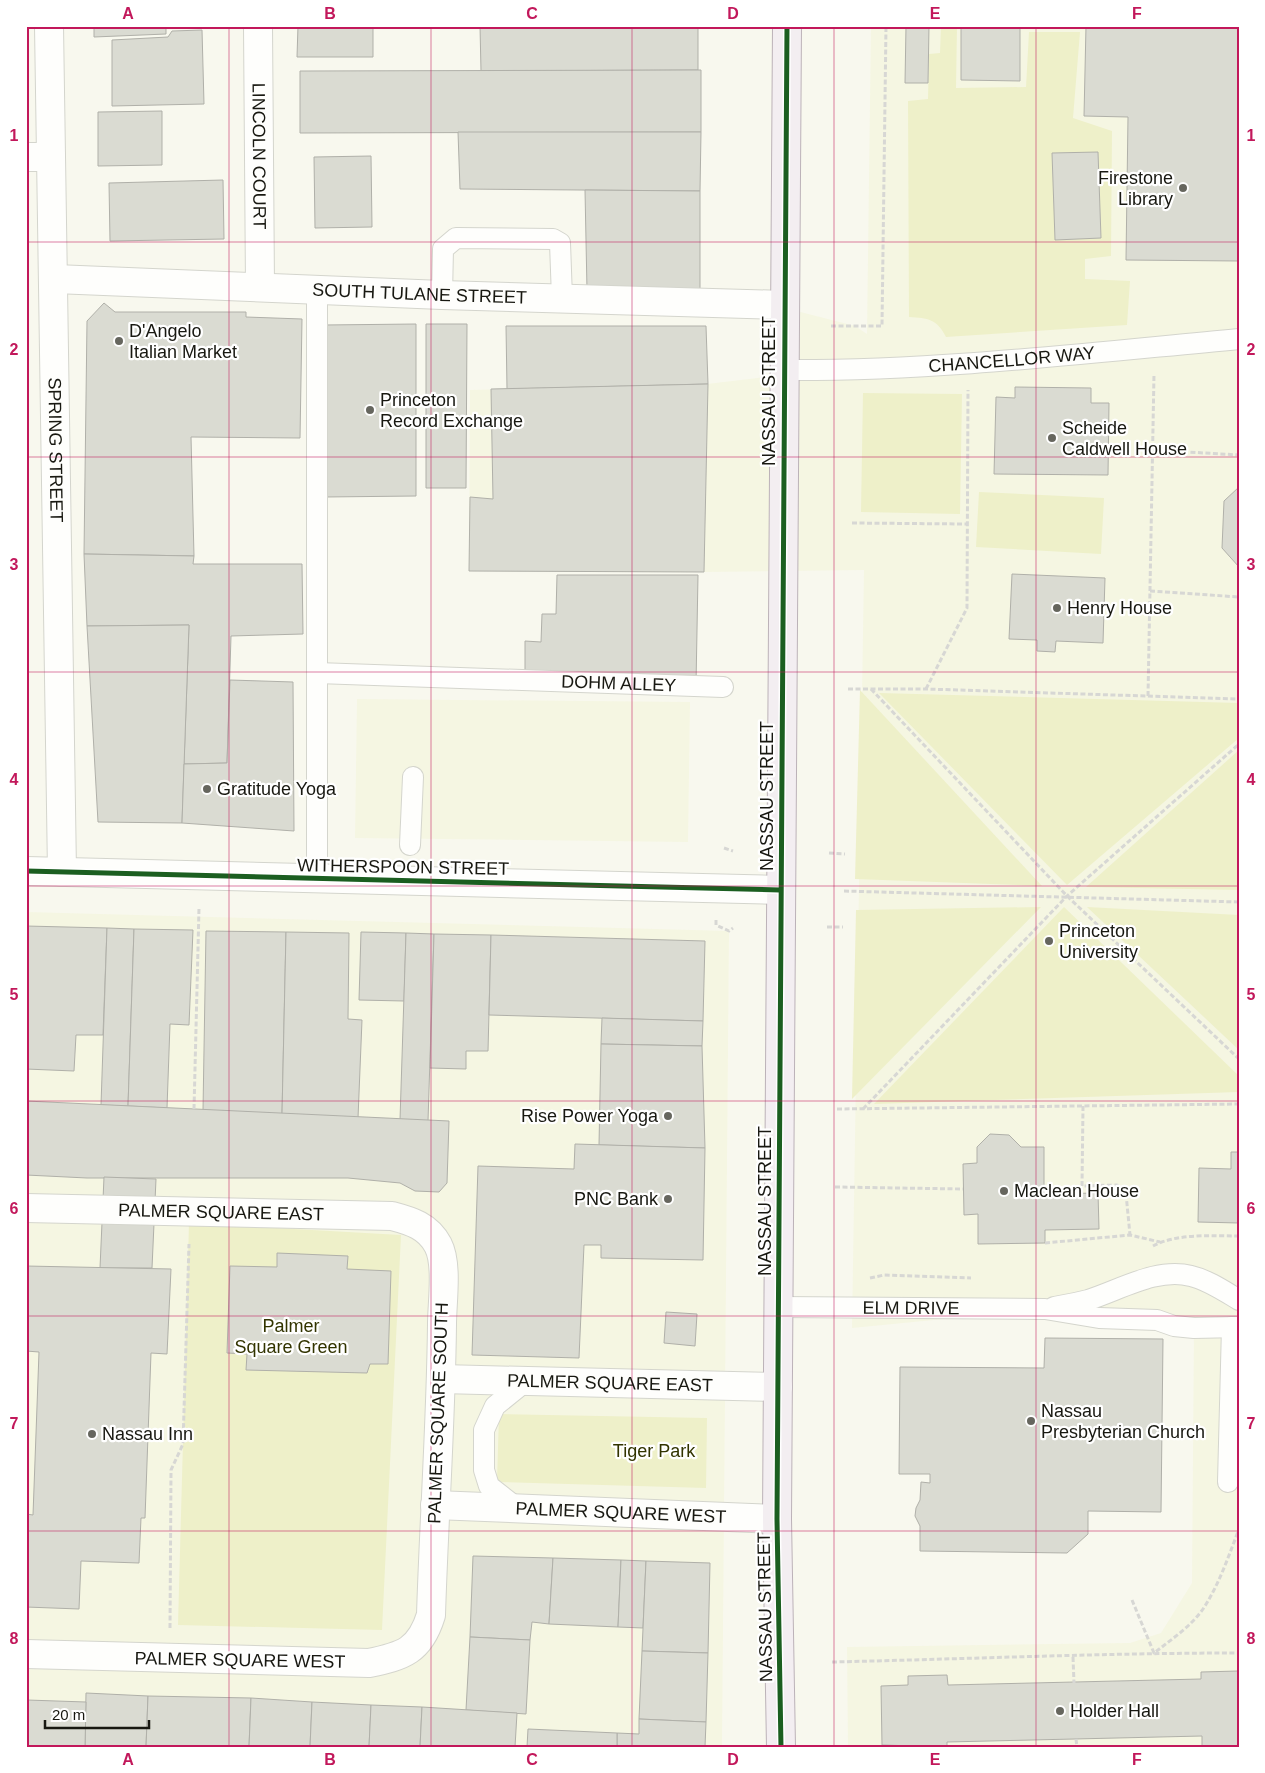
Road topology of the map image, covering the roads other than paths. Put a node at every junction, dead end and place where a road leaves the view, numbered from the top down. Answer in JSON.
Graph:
{"nodes":[{"id":1,"x":49,"y":26,"type":"edge"},
{"id":2,"x":258,"y":26,"type":"edge"},
{"id":3,"x":787,"y":26,"type":"edge"},
{"id":4,"x":38,"y":157,"type":"edge"},
{"id":5,"x":55,"y":279,"type":"junction"},
{"id":6,"x":260,"y":287,"type":"junction"},
{"id":7,"x":317,"y":289,"type":"junction"},
{"id":8,"x":442,"y":295,"type":"junction"},
{"id":9,"x":562,"y":298,"type":"junction"},
{"id":10,"x":784,"y":305,"type":"junction"},
{"id":11,"x":1239,"y":339,"type":"edge"},
{"id":12,"x":783,"y":370,"type":"junction"},
{"id":13,"x":318,"y":673,"type":"junction"},
{"id":14,"x":723,"y":687,"type":"dead end"},
{"id":15,"x":413,"y":778,"type":"dead end"},
{"id":16,"x":410,"y":845,"type":"dead end"},
{"id":17,"x":26,"y":871,"type":"edge"},
{"id":18,"x":62,"y":872,"type":"junction"},
{"id":19,"x":317,"y":879,"type":"junction"},
{"id":20,"x":780,"y":890,"type":"junction"},
{"id":21,"x":26,"y":1208,"type":"edge"},
{"id":22,"x":414,"y":1222,"type":"joint"},
{"id":23,"x":1239,"y":1300,"type":"edge"},
{"id":24,"x":778,"y":1307,"type":"junction"},
{"id":25,"x":1045,"y":1309,"type":"junction"},
{"id":26,"x":1235,"y":1327,"type":"edge"},
{"id":27,"x":441,"y":1379,"type":"junction"},
{"id":28,"x":526,"y":1381,"type":"junction"},
{"id":29,"x":778,"y":1387,"type":"junction"},
{"id":30,"x":1228,"y":1482,"type":"dead end"},
{"id":31,"x":435,"y":1505,"type":"junction"},
{"id":32,"x":517,"y":1508,"type":"junction"},
{"id":33,"x":777,"y":1518,"type":"junction"},
{"id":34,"x":431,"y":1615,"type":"joint"},
{"id":35,"x":26,"y":1654,"type":"edge"},
{"id":36,"x":780,"y":1747,"type":"edge"}],
"edges":[{"from":1,"to":4,"type":"street","name":"SPRING STREET"},
{"from":2,"to":6,"type":"street","name":"LINCOLN COURT"},
{"from":3,"to":10,"type":"main road","name":"NASSAU STREET"},
{"from":4,"to":5,"type":"street","name":"SPRING STREET"},
{"from":5,"to":6,"type":"street","name":"SOUTH TULANE STREET"},
{"from":5,"to":18,"type":"street","name":"SPRING STREET"},
{"from":6,"to":7,"type":"street","name":"SOUTH TULANE STREET"},
{"from":7,"to":8,"type":"street","name":"SOUTH TULANE STREET"},
{"from":7,"to":13,"type":"lane"},
{"from":8,"to":9,"type":"street","name":"SOUTH TULANE STREET"},
{"from":8,"to":9,"type":"lane"},
{"from":9,"to":10,"type":"street","name":"SOUTH TULANE STREET"},
{"from":10,"to":12,"type":"main road","name":"NASSAU STREET"},
{"from":11,"to":12,"type":"lane","name":"CHANCELLOR WAY"},
{"from":12,"to":20,"type":"main road","name":"NASSAU STREET"},
{"from":13,"to":14,"type":"lane","name":"DOHM ALLEY"},
{"from":13,"to":19,"type":"lane"},
{"from":15,"to":16,"type":"lane"},
{"from":17,"to":18,"type":"street","name":"WITHERSPOON STREET"},
{"from":18,"to":19,"type":"street","name":"WITHERSPOON STREET"},
{"from":19,"to":20,"type":"street","name":"WITHERSPOON STREET"},
{"from":20,"to":24,"type":"main road","name":"NASSAU STREET"},
{"from":21,"to":22,"type":"street","name":"PALMER SQUARE EAST"},
{"from":22,"to":27,"type":"street","name":"PALMER SQUARE SOUTH"},
{"from":23,"to":25,"type":"lane","name":"ELM DRIVE"},
{"from":24,"to":25,"type":"lane","name":"ELM DRIVE"},
{"from":24,"to":29,"type":"main road","name":"NASSAU STREET"},
{"from":25,"to":26,"type":"lane","name":"ELM DRIVE"},
{"from":26,"to":30,"type":"lane"},
{"from":27,"to":28,"type":"street","name":"PALMER SQUARE EAST"},
{"from":27,"to":31,"type":"street","name":"PALMER SQUARE SOUTH"},
{"from":28,"to":29,"type":"street","name":"PALMER SQUARE EAST"},
{"from":28,"to":32,"type":"lane"},
{"from":29,"to":33,"type":"main road","name":"NASSAU STREET"},
{"from":31,"to":32,"type":"street","name":"PALMER SQUARE WEST"},
{"from":31,"to":34,"type":"street","name":"PALMER SQUARE SOUTH"},
{"from":32,"to":33,"type":"street","name":"PALMER SQUARE WEST"},
{"from":33,"to":36,"type":"main road","name":"NASSAU STREET"},
{"from":34,"to":35,"type":"street","name":"PALMER SQUARE WEST"}]}
